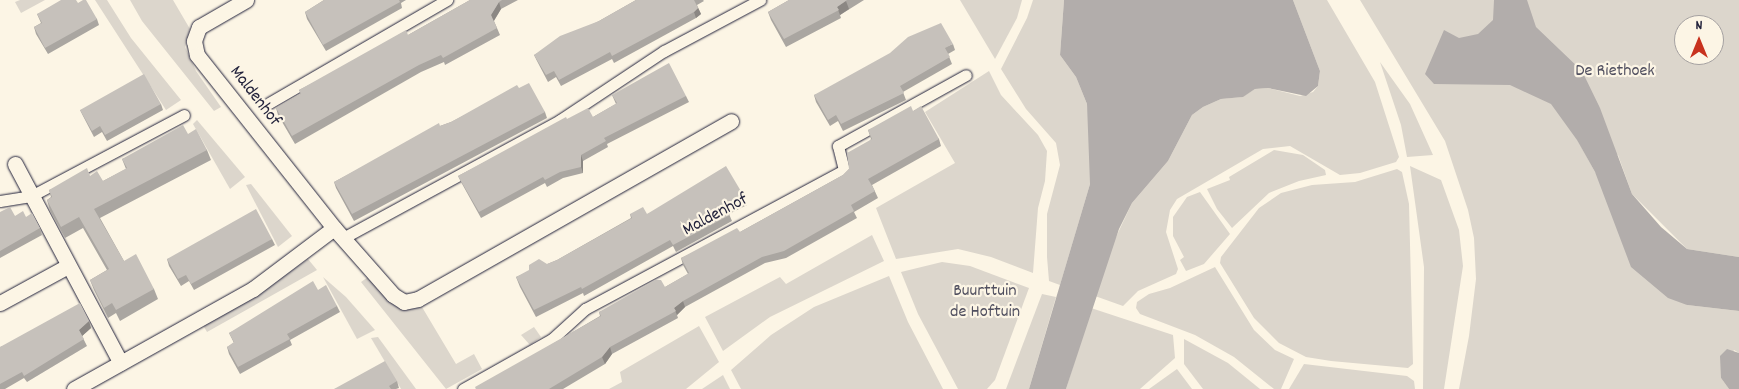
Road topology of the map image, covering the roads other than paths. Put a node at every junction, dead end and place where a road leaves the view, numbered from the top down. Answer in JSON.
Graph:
{"nodes":[{"id":1,"x":246,"y":0,"type":"edge"},
{"id":2,"x":447,"y":0,"type":"edge"},
{"id":3,"x":760,"y":0,"type":"edge"},
{"id":4,"x":966,"y":75,"type":"dead end"},
{"id":5,"x":269,"y":103,"type":"dead end"},
{"id":6,"x":184,"y":115,"type":"dead end"},
{"id":7,"x":731,"y":121,"type":"dead end"},
{"id":8,"x":15,"y":164,"type":"dead end"},
{"id":9,"x":31,"y":196,"type":"junction"},
{"id":10,"x":0,"y":201,"type":"edge"},
{"id":11,"x":338,"y":233,"type":"junction"},
{"id":12,"x":68,"y":266,"type":"junction"},
{"id":13,"x":0,"y":303,"type":"edge"},
{"id":14,"x":122,"y":363,"type":"junction"},
{"id":15,"x":74,"y":389,"type":"edge"},
{"id":16,"x":463,"y":389,"type":"edge"}],
"edges":[{"from":1,"to":11,"type":"street","name":"Maldenhof"},
{"from":2,"to":5,"type":"street","name":"Maldenhof"},
{"from":3,"to":11,"type":"street"},
{"from":4,"to":16,"type":"street","name":"Maldenhof"},
{"from":6,"to":9,"type":"street"},
{"from":7,"to":11,"type":"street","name":"Maldenhof"},
{"from":8,"to":9,"type":"street"},
{"from":9,"to":10,"type":"street"},
{"from":9,"to":12,"type":"street"},
{"from":11,"to":14,"type":"street"},
{"from":12,"to":13,"type":"street"},
{"from":12,"to":14,"type":"street"},
{"from":14,"to":15,"type":"street"}]}
